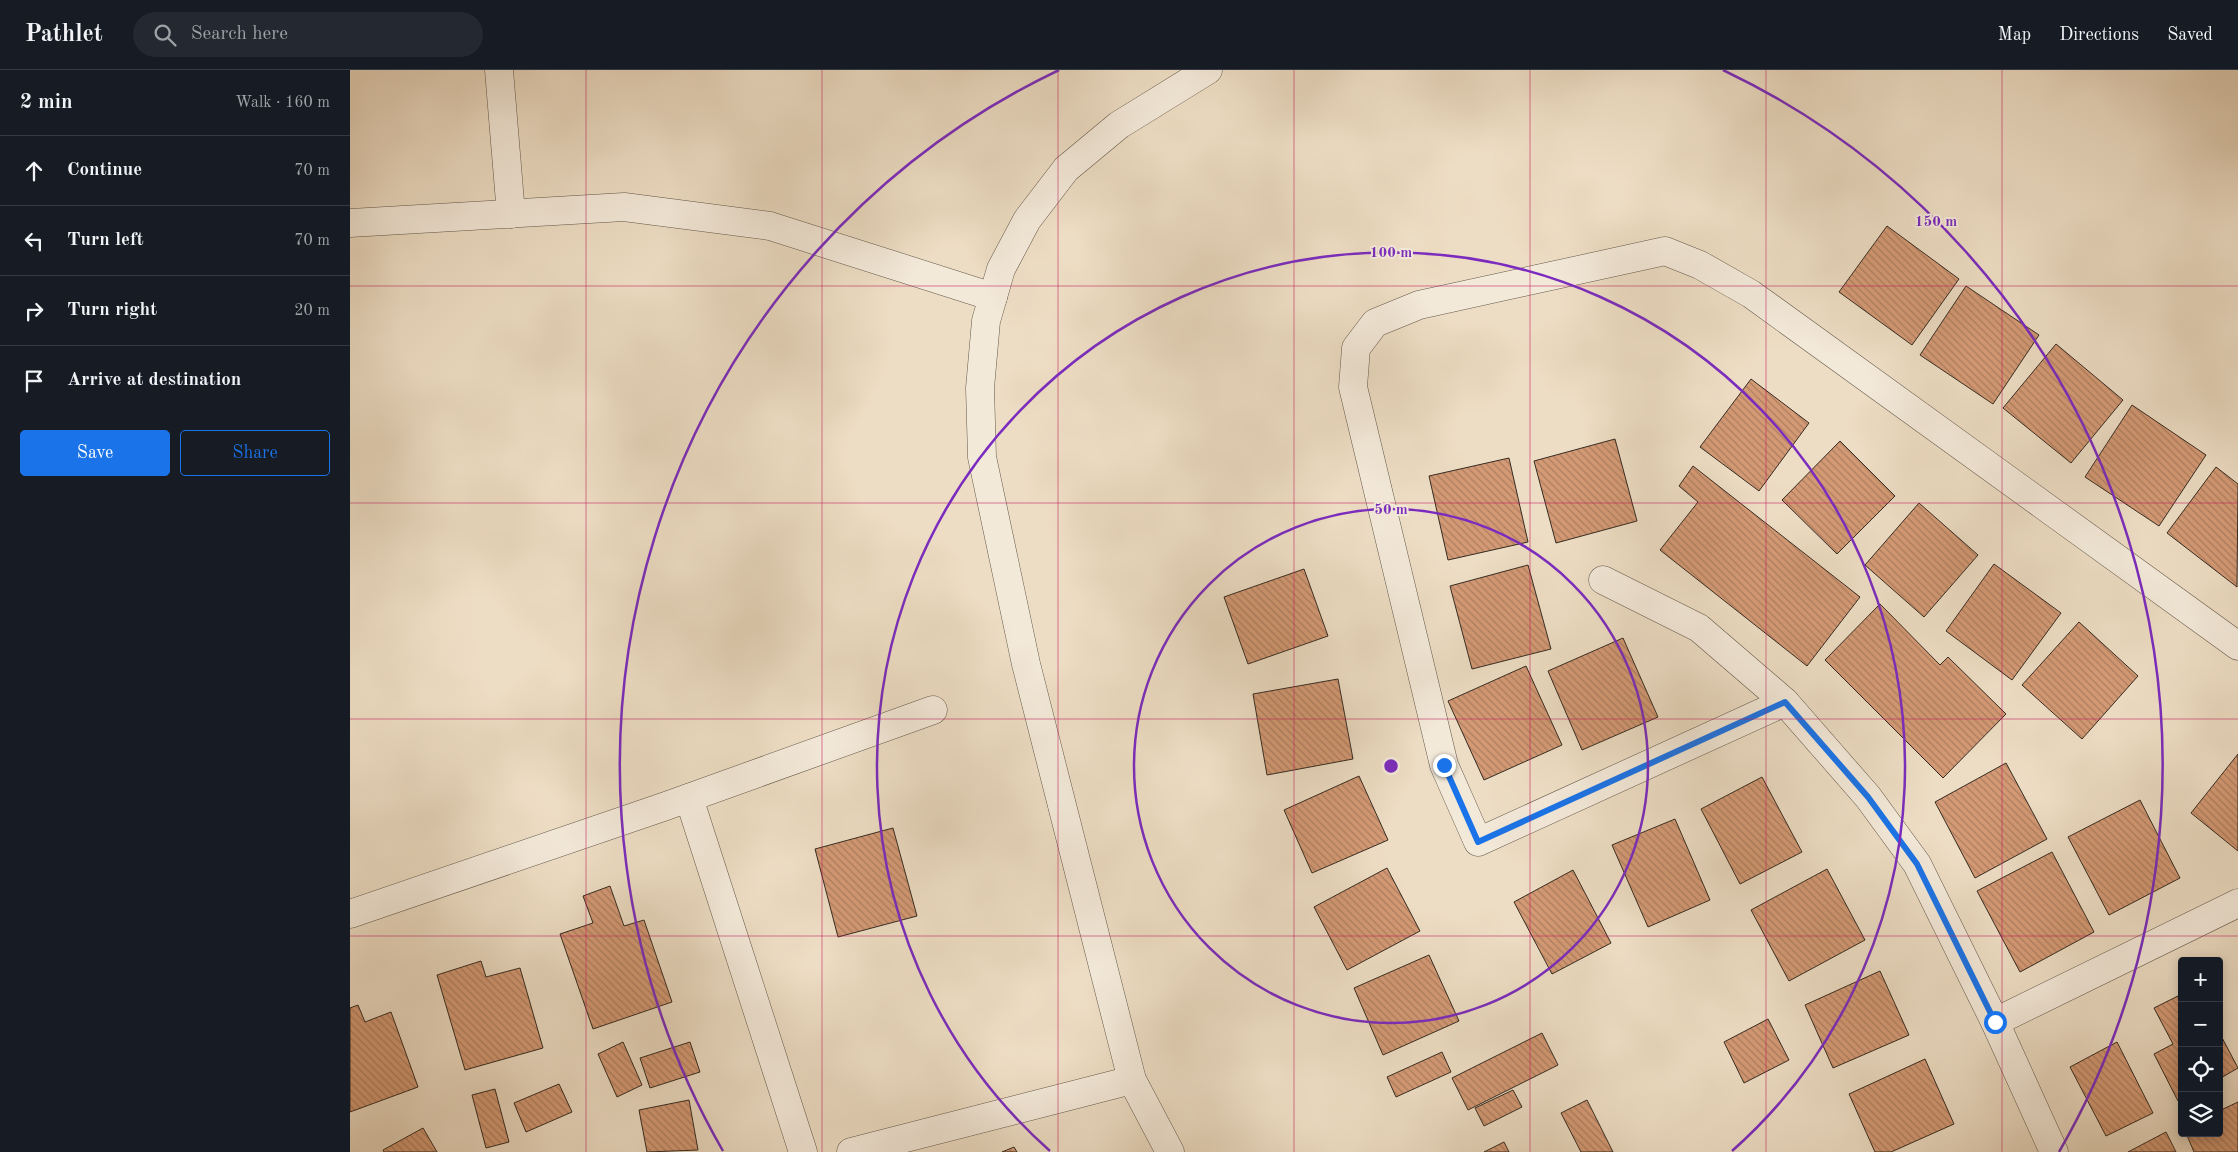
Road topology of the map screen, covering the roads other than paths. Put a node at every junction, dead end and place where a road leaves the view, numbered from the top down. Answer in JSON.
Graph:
{"nodes":[{"id":1,"x":499,"y":70,"type":"edge"},
{"id":2,"x":1208,"y":70,"type":"edge"},
{"id":3,"x":511,"y":214,"type":"junction"},
{"id":4,"x":350,"y":223,"type":"edge"},
{"id":5,"x":993,"y":297,"type":"junction"},
{"id":6,"x":1603,"y":580,"type":"dead end"},
{"id":7,"x":2238,"y":646,"type":"edge"},
{"id":8,"x":1785,"y":702,"type":"junction"},
{"id":9,"x":934,"y":710,"type":"dead end"},
{"id":10,"x":689,"y":798,"type":"junction"},
{"id":11,"x":2237,"y":907,"type":"edge"},
{"id":12,"x":350,"y":914,"type":"edge"},
{"id":13,"x":1995,"y":1022,"type":"junction"},
{"id":14,"x":1132,"y":1080,"type":"junction"},
{"id":15,"x":803,"y":1152,"type":"edge"},
{"id":16,"x":851,"y":1152,"type":"edge"},
{"id":17,"x":1170,"y":1152,"type":"edge"},
{"id":18,"x":2054,"y":1152,"type":"edge"}],
"edges":[{"from":1,"to":3,"type":"street"},
{"from":2,"to":5,"type":"street"},
{"from":3,"to":4,"type":"street"},
{"from":3,"to":5,"type":"street"},
{"from":5,"to":14,"type":"street"},
{"from":6,"to":8,"type":"street"},
{"from":7,"to":8,"type":"street"},
{"from":8,"to":13,"type":"street"},
{"from":9,"to":10,"type":"street"},
{"from":10,"to":12,"type":"street"},
{"from":10,"to":15,"type":"street"},
{"from":11,"to":13,"type":"street"},
{"from":13,"to":18,"type":"street"},
{"from":14,"to":16,"type":"street"},
{"from":14,"to":17,"type":"street"}]}
